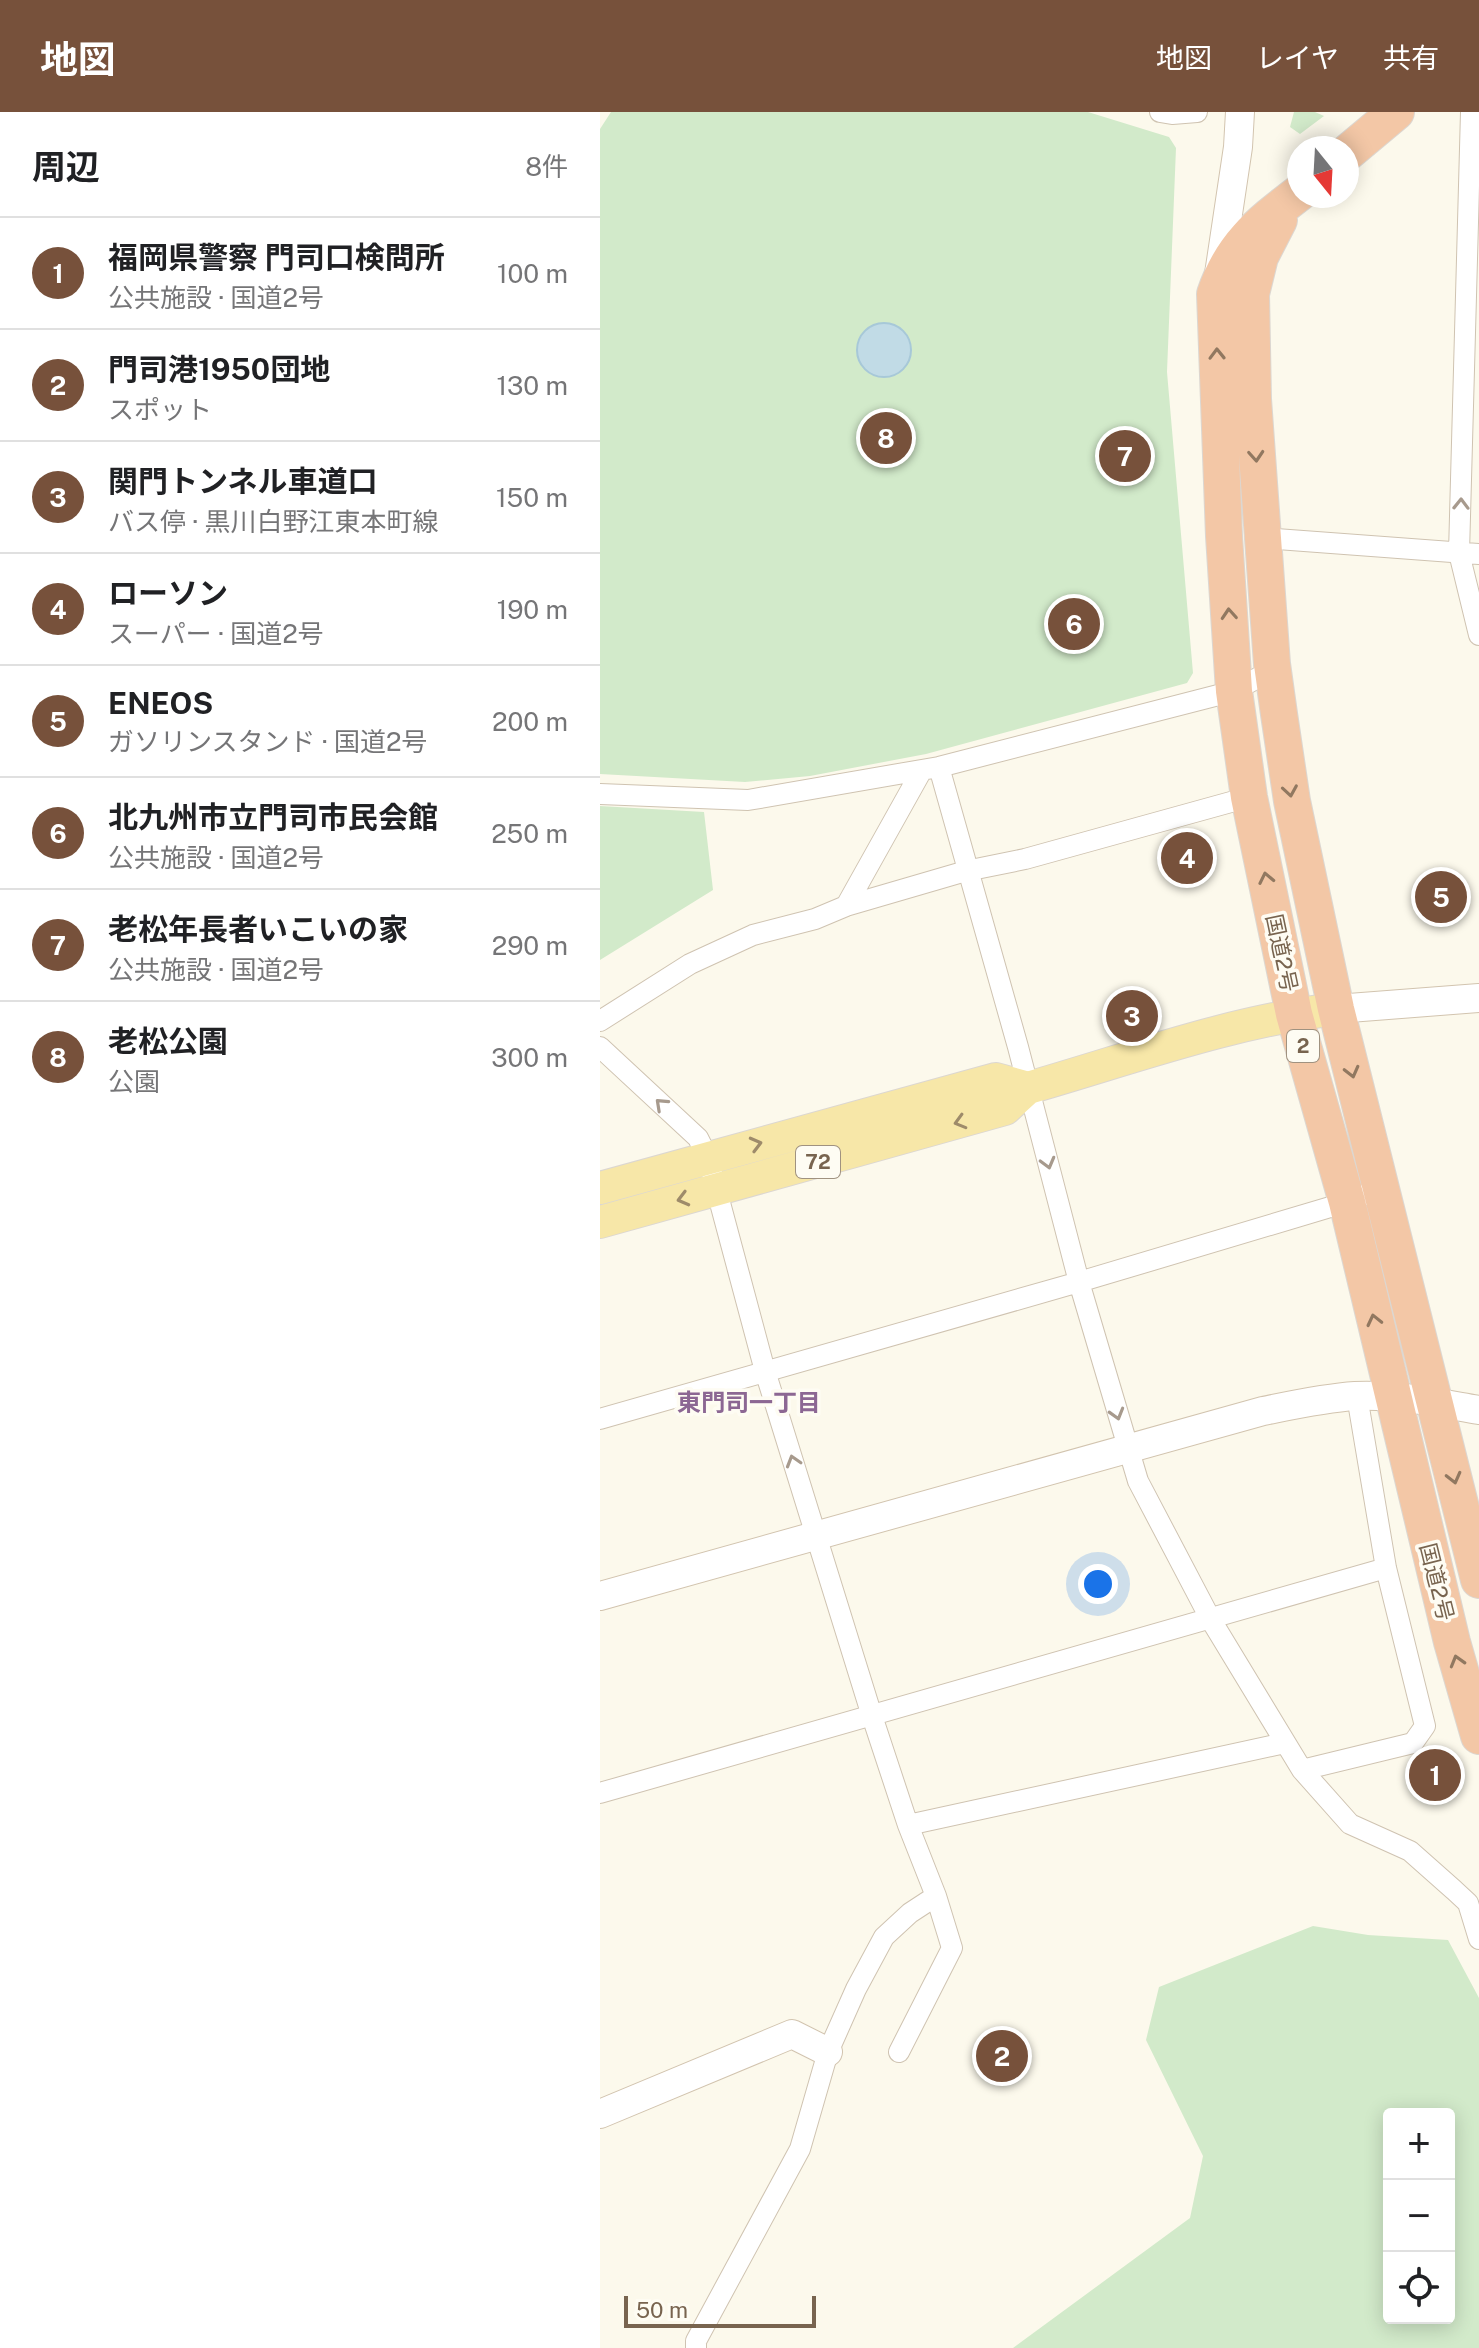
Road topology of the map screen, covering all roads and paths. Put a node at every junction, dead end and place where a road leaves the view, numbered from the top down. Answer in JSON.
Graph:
{"nodes":[{"id":1,"x":1160,"y":112,"type":"edge"},
{"id":2,"x":1197,"y":112,"type":"edge"},
{"id":3,"x":1240,"y":112,"type":"edge"},
{"id":4,"x":1396,"y":112,"type":"edge"},
{"id":5,"x":1471,"y":112,"type":"edge"},
{"id":6,"x":1359,"y":143,"type":"edge"},
{"id":7,"x":1238,"y":147,"type":"junction"},
{"id":8,"x":1287,"y":204,"type":"edge"},
{"id":9,"x":1287,"y":208,"type":"edge"},
{"id":10,"x":1245,"y":237,"type":"junction"},
{"id":11,"x":1215,"y":294,"type":"junction"},
{"id":12,"x":1251,"y":294,"type":"junction"},
{"id":13,"x":1262,"y":538,"type":"junction"},
{"id":14,"x":1469,"y":554,"type":"edge"},
{"id":15,"x":1479,"y":635,"type":"edge"},
{"id":16,"x":1272,"y":664,"type":"junction"},
{"id":17,"x":1234,"y":691,"type":"junction"},
{"id":18,"x":1279,"y":714,"type":"junction"},
{"id":19,"x":930,"y":769,"type":"junction"},
{"id":20,"x":600,"y":794,"type":"edge"},
{"id":21,"x":1249,"y":797,"type":"junction"},
{"id":22,"x":966,"y":871,"type":"junction"},
{"id":23,"x":846,"y":906,"type":"junction"},
{"id":24,"x":1479,"y":998,"type":"edge"},
{"id":25,"x":1336,"y":1009,"type":"junction"},
{"id":26,"x":1294,"y":1014,"type":"junction"},
{"id":27,"x":600,"y":1021,"type":"edge"},
{"id":28,"x":600,"y":1047,"type":"edge"},
{"id":29,"x":1028,"y":1088,"type":"junction"},
{"id":30,"x":708,"y":1158,"type":"junction"},
{"id":31,"x":600,"y":1188,"type":"edge"},
{"id":32,"x":1382,"y":1188,"type":"junction"},
{"id":33,"x":718,"y":1190,"type":"junction"},
{"id":34,"x":1347,"y":1202,"type":"junction"},
{"id":35,"x":600,"y":1222,"type":"edge"},
{"id":36,"x":1079,"y":1282,"type":"junction"},
{"id":37,"x":765,"y":1371,"type":"junction"},
{"id":38,"x":1374,"y":1396,"type":"junction"},
{"id":39,"x":1436,"y":1403,"type":"junction"},
{"id":40,"x":1479,"y":1410,"type":"edge"},
{"id":41,"x":600,"y":1419,"type":"edge"},
{"id":42,"x":1127,"y":1447,"type":"junction"},
{"id":43,"x":816,"y":1536,"type":"junction"},
{"id":44,"x":1386,"y":1568,"type":"junction"},
{"id":45,"x":1479,"y":1580,"type":"edge"},
{"id":46,"x":600,"y":1596,"type":"edge"},
{"id":47,"x":1211,"y":1620,"type":"junction"},
{"id":48,"x":872,"y":1716,"type":"junction"},
{"id":49,"x":1479,"y":1736,"type":"edge"},
{"id":50,"x":1285,"y":1743,"type":"junction"},
{"id":51,"x":1302,"y":1770,"type":"junction"},
{"id":52,"x":600,"y":1793,"type":"edge"},
{"id":53,"x":908,"y":1825,"type":"junction"},
{"id":54,"x":936,"y":1896,"type":"junction"},
{"id":55,"x":1479,"y":1939,"type":"edge"},
{"id":56,"x":828,"y":2052,"type":"junction"},
{"id":57,"x":899,"y":2052,"type":"dead end"},
{"id":58,"x":600,"y":2114,"type":"edge"},
{"id":59,"x":696,"y":2348,"type":"edge"}],
"edges":[{"from":1,"to":2,"type":"street"},
{"from":3,"to":7,"type":"street"},
{"from":4,"to":6,"type":"highway"},
{"from":14,"to":5,"type":"street","one_way":true},
{"from":7,"to":10,"type":"street"},
{"from":7,"to":11,"type":"street"},
{"from":8,"to":10,"type":"highway"},
{"from":9,"to":12,"type":"highway","name":"国道2号"},
{"from":10,"to":11,"type":"highway"},
{"from":10,"to":12,"type":"street"},
{"from":17,"to":11,"type":"highway","name":"国道2号","number":"2","one_way":true},
{"from":12,"to":13,"type":"highway","name":"国道2号","number":"2","one_way":true},
{"from":13,"to":14,"type":"street"},
{"from":13,"to":16,"type":"highway","name":"国道2号","number":"2"},
{"from":14,"to":15,"type":"street"},
{"from":16,"to":17,"type":"street"},
{"from":16,"to":18,"type":"highway","name":"国道2号","number":"2"},
{"from":17,"to":18,"type":"street"},
{"from":17,"to":19,"type":"street"},
{"from":17,"to":21,"type":"highway","name":"国道2号","number":"2"},
{"from":18,"to":25,"type":"highway","name":"国道2号","number":"2","one_way":true},
{"from":19,"to":20,"type":"street"},
{"from":19,"to":22,"type":"street"},
{"from":19,"to":23,"type":"street"},
{"from":21,"to":22,"type":"street"},
{"from":26,"to":21,"type":"highway","name":"国道2号","number":"2","one_way":true},
{"from":22,"to":23,"type":"street"},
{"from":22,"to":29,"type":"street"},
{"from":23,"to":27,"type":"street"},
{"from":24,"to":25,"type":"street"},
{"from":25,"to":26,"type":"main road","number":"72"},
{"from":25,"to":32,"type":"highway","name":"国道2号","number":"2","one_way":true},
{"from":26,"to":29,"type":"main road","number":"72"},
{"from":26,"to":34,"type":"highway","name":"国道2号","number":"2"},
{"from":30,"to":28,"type":"street","one_way":true},
{"from":30,"to":29,"type":"main road","number":"72","one_way":true},
{"from":29,"to":33,"type":"main road","number":"72","one_way":true},
{"from":29,"to":36,"type":"street","one_way":true},
{"from":30,"to":31,"type":"main road","number":"72"},
{"from":30,"to":33,"type":"street"},
{"from":32,"to":34,"type":"street"},
{"from":32,"to":39,"type":"highway","name":"国道2号","number":"2"},
{"from":33,"to":35,"type":"main road","number":"72","one_way":true},
{"from":33,"to":37,"type":"street"},
{"from":34,"to":36,"type":"street"},
{"from":38,"to":34,"type":"highway","name":"国道2号","number":"2","one_way":true},
{"from":36,"to":37,"type":"street"},
{"from":36,"to":42,"type":"street","one_way":true},
{"from":37,"to":41,"type":"street"},
{"from":43,"to":37,"type":"street","one_way":true},
{"from":38,"to":39,"type":"street"},
{"from":38,"to":42,"type":"street"},
{"from":38,"to":44,"type":"street"},
{"from":49,"to":38,"type":"highway","name":"国道2号","number":"2","one_way":true},
{"from":39,"to":40,"type":"street"},
{"from":39,"to":45,"type":"highway","name":"国道2号","number":"2","one_way":true},
{"from":42,"to":43,"type":"street"},
{"from":42,"to":47,"type":"street"},
{"from":43,"to":46,"type":"street"},
{"from":43,"to":48,"type":"street"},
{"from":44,"to":47,"type":"street"},
{"from":44,"to":51,"type":"street"},
{"from":47,"to":48,"type":"street"},
{"from":47,"to":50,"type":"street"},
{"from":48,"to":52,"type":"street"},
{"from":48,"to":53,"type":"street"},
{"from":50,"to":51,"type":"street"},
{"from":50,"to":53,"type":"street"},
{"from":51,"to":55,"type":"street"},
{"from":53,"to":54,"type":"street"},
{"from":54,"to":56,"type":"street"},
{"from":54,"to":57,"type":"street"},
{"from":56,"to":58,"type":"street"},
{"from":56,"to":59,"type":"street"}]}
